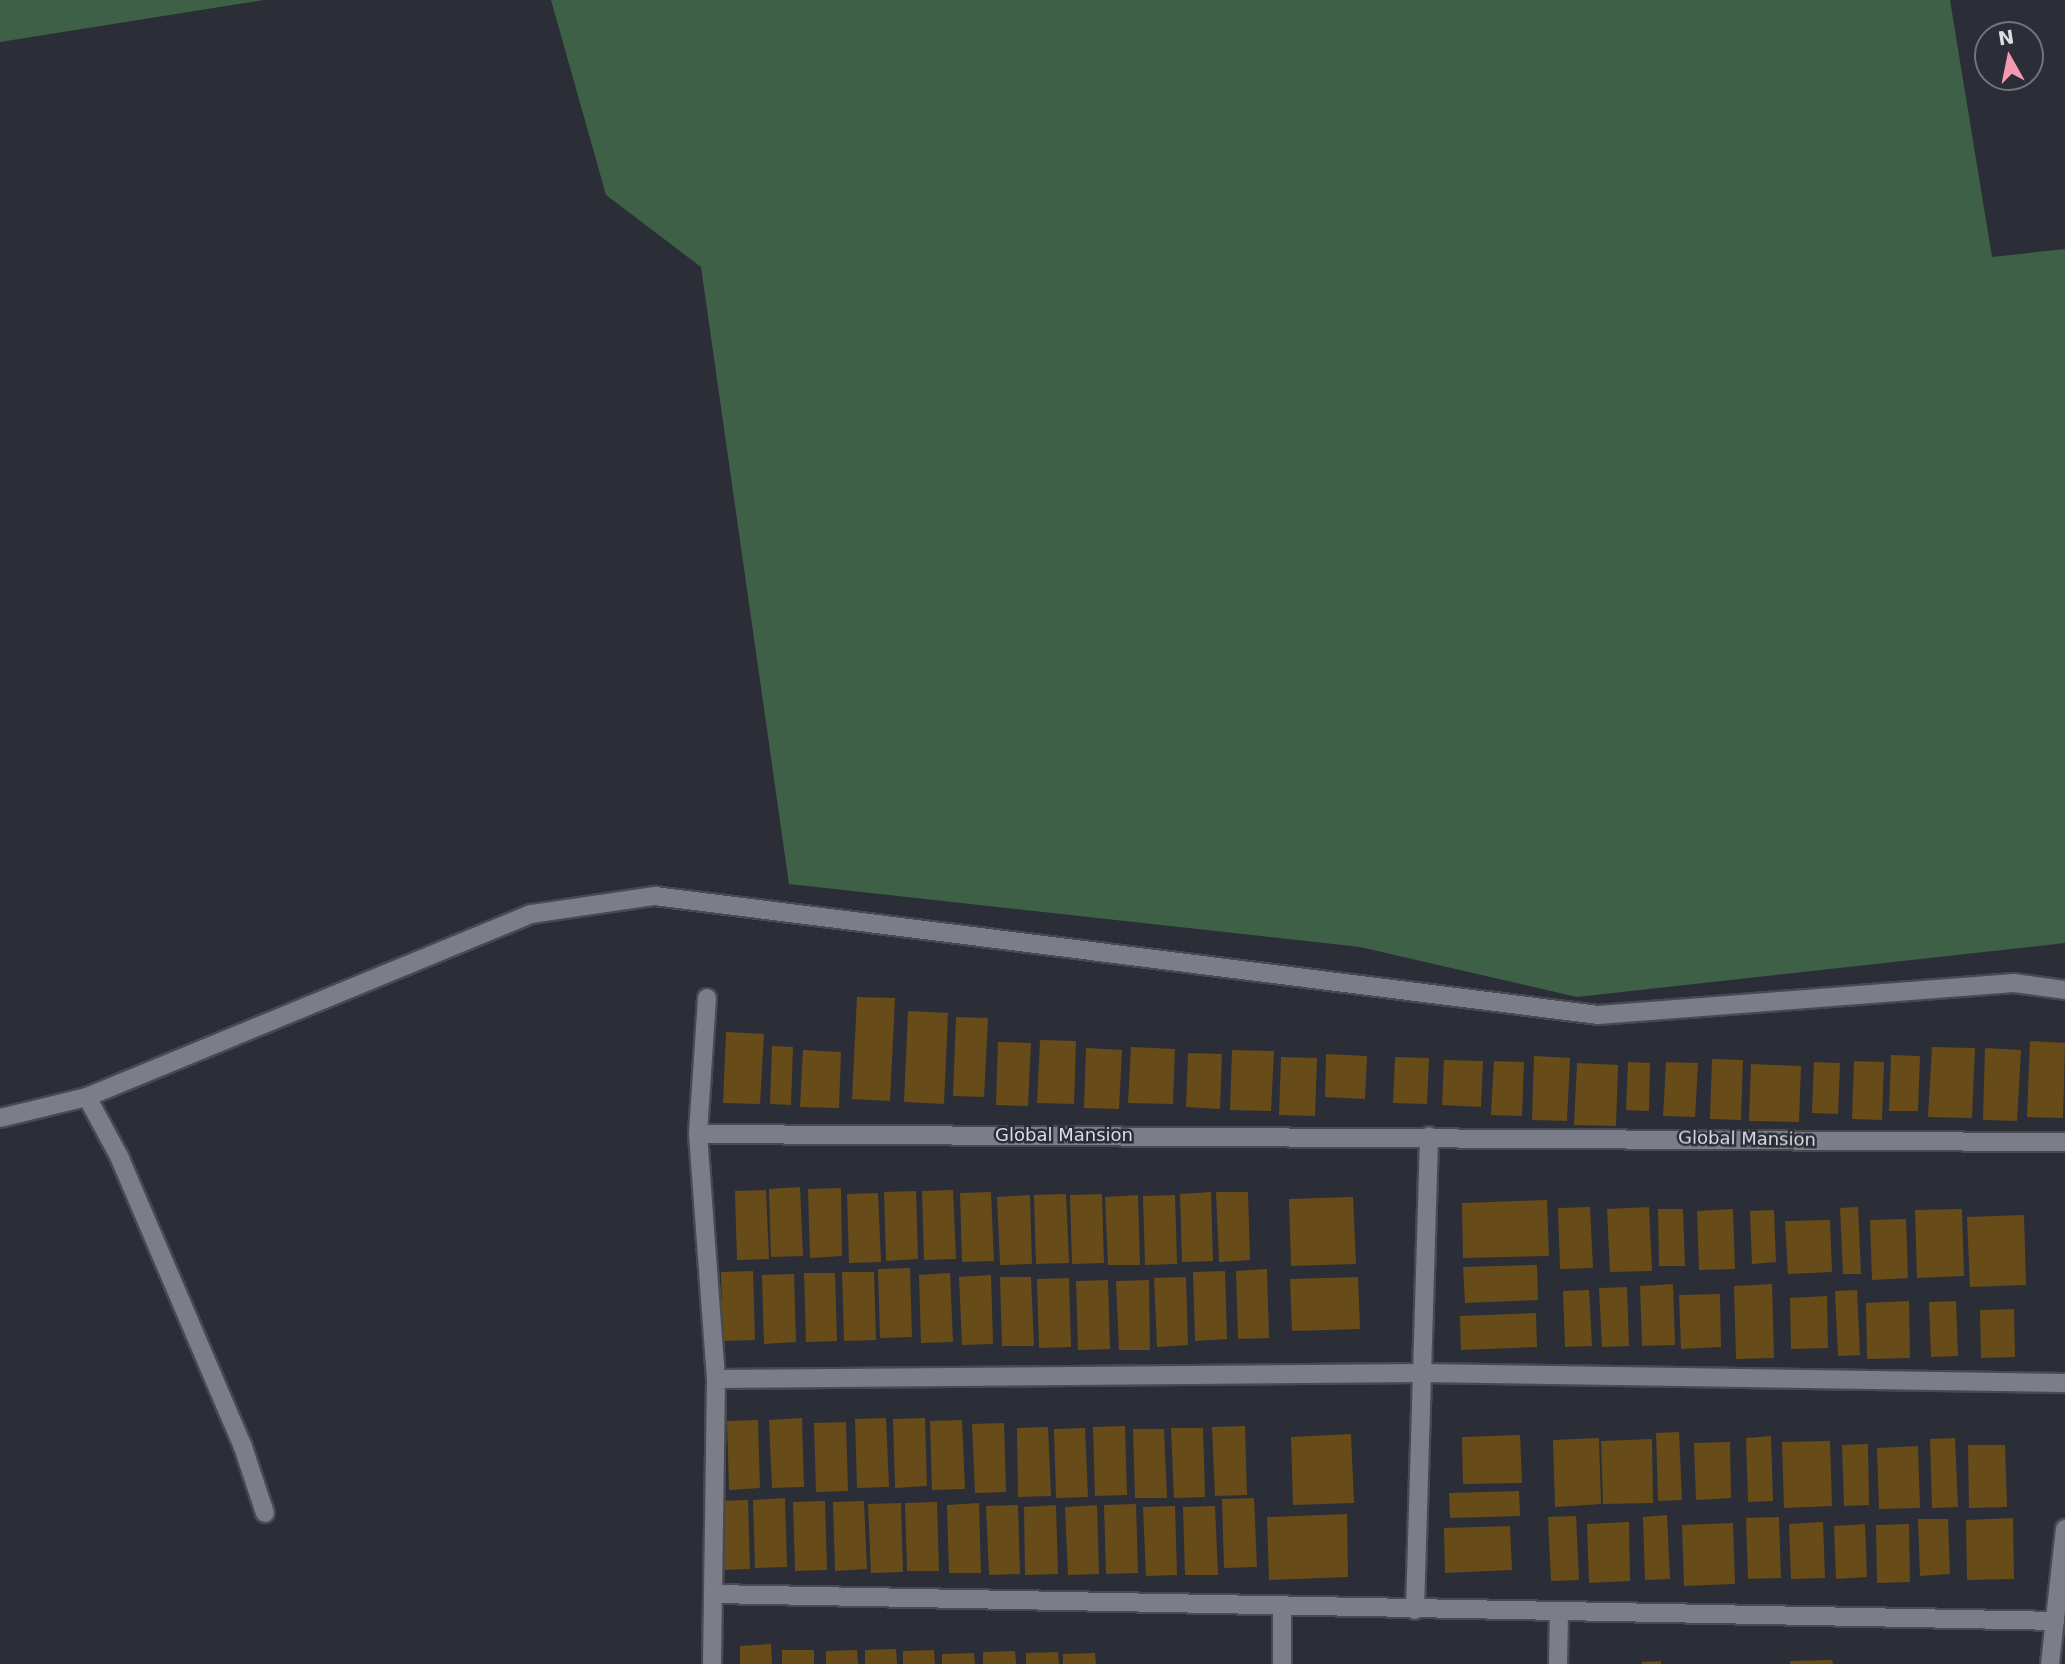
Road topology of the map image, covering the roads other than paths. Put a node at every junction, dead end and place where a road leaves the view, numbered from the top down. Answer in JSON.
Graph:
{"nodes":[{"id":1,"x":2065,"y":990,"type":"edge"},
{"id":2,"x":707,"y":998,"type":"dead end"},
{"id":3,"x":87,"y":1097,"type":"junction"},
{"id":4,"x":0,"y":1118,"type":"edge"},
{"id":5,"x":698,"y":1134,"type":"junction"},
{"id":6,"x":1429,"y":1136,"type":"junction"},
{"id":7,"x":2065,"y":1142,"type":"edge"},
{"id":8,"x":1422,"y":1373,"type":"junction"},
{"id":9,"x":716,"y":1379,"type":"junction"},
{"id":10,"x":2065,"y":1384,"type":"edge"},
{"id":11,"x":265,"y":1513,"type":"dead end"},
{"id":12,"x":2065,"y":1529,"type":"edge"},
{"id":13,"x":713,"y":1594,"type":"junction"},
{"id":14,"x":1282,"y":1608,"type":"junction"},
{"id":15,"x":1415,"y":1610,"type":"junction"},
{"id":16,"x":1559,"y":1613,"type":"junction"},
{"id":17,"x":2054,"y":1621,"type":"junction"},
{"id":18,"x":712,"y":1664,"type":"edge"},
{"id":19,"x":1282,"y":1664,"type":"edge"},
{"id":20,"x":1558,"y":1664,"type":"edge"},
{"id":21,"x":2050,"y":1664,"type":"edge"}],
"edges":[{"from":1,"to":3,"type":"street"},
{"from":2,"to":5,"type":"street"},
{"from":3,"to":4,"type":"street"},
{"from":3,"to":11,"type":"street"},
{"from":5,"to":6,"type":"street","name":"Global Mansion"},
{"from":5,"to":9,"type":"street"},
{"from":6,"to":7,"type":"street","name":"Global Mansion"},
{"from":6,"to":8,"type":"street"},
{"from":8,"to":9,"type":"street"},
{"from":8,"to":10,"type":"street"},
{"from":8,"to":15,"type":"street"},
{"from":9,"to":13,"type":"street"},
{"from":12,"to":17,"type":"street"},
{"from":13,"to":14,"type":"street"},
{"from":13,"to":18,"type":"street"},
{"from":14,"to":15,"type":"street"},
{"from":14,"to":19,"type":"street"},
{"from":15,"to":16,"type":"street"},
{"from":16,"to":17,"type":"street"},
{"from":16,"to":20,"type":"street"},
{"from":17,"to":21,"type":"street"}]}
